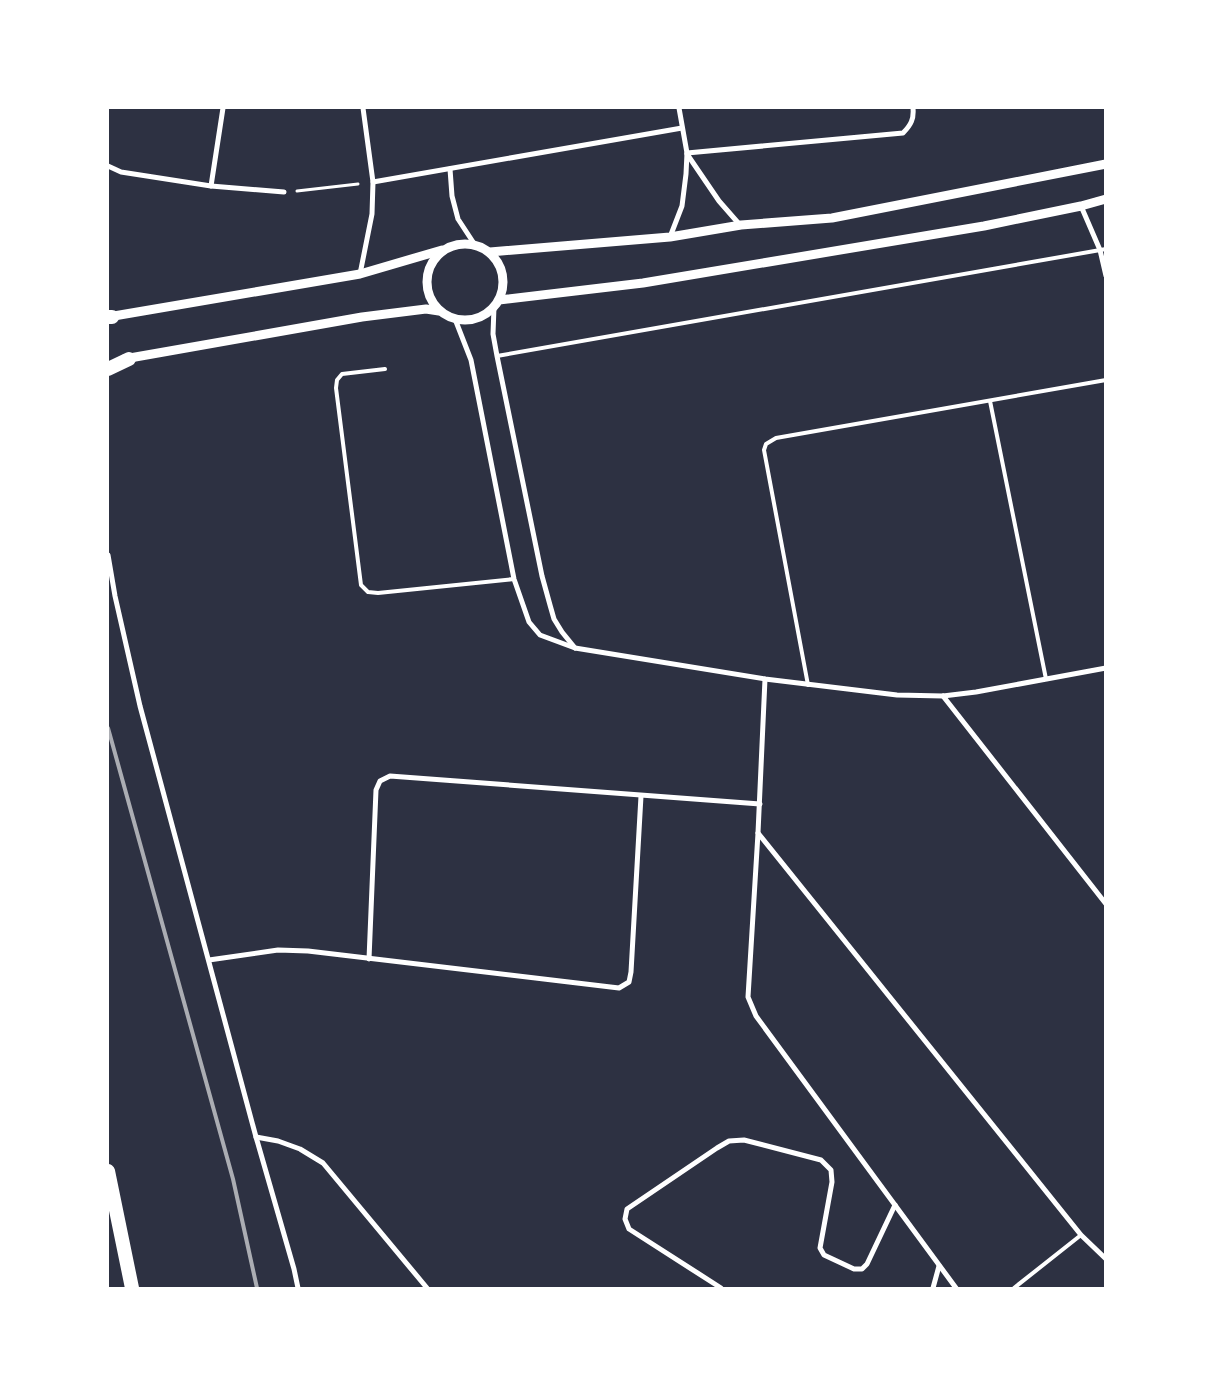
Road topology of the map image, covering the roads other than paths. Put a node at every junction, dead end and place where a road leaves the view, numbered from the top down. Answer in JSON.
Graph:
{"nodes":[{"id":1,"x":224,"y":108,"type":"edge"},
{"id":2,"x":364,"y":108,"type":"edge"},
{"id":3,"x":679,"y":108,"type":"edge"},
{"id":4,"x":913,"y":108,"type":"edge"},
{"id":5,"x":682,"y":128,"type":"junction"},
{"id":6,"x":687,"y":153,"type":"junction"},
{"id":7,"x":1106,"y":164,"type":"edge"},
{"id":8,"x":108,"y":166,"type":"edge"},
{"id":9,"x":450,"y":169,"type":"junction"},
{"id":10,"x":373,"y":182,"type":"junction"},
{"id":11,"x":211,"y":186,"type":"junction"},
{"id":12,"x":284,"y":192,"type":"road end"},
{"id":13,"x":1106,"y":199,"type":"edge"},
{"id":14,"x":1081,"y":206,"type":"junction"},
{"id":15,"x":741,"y":225,"type":"junction"},
{"id":16,"x":670,"y":237,"type":"junction"},
{"id":17,"x":475,"y":244,"type":"junction"},
{"id":18,"x":442,"y":250,"type":"junction"},
{"id":19,"x":1103,"y":250,"type":"edge"},
{"id":20,"x":490,"y":252,"type":"junction"},
{"id":21,"x":360,"y":274,"type":"junction"},
{"id":22,"x":1106,"y":276,"type":"edge"},
{"id":23,"x":497,"y":303,"type":"junction"},
{"id":24,"x":439,"y":311,"type":"junction"},
{"id":25,"x":109,"y":317,"type":"edge"},
{"id":26,"x":454,"y":319,"type":"junction"},
{"id":27,"x":497,"y":356,"type":"junction"},
{"id":28,"x":129,"y":359,"type":"junction"},
{"id":29,"x":108,"y":362,"type":"edge"},
{"id":30,"x":108,"y":369,"type":"edge"},
{"id":31,"x":386,"y":369,"type":"dead end"},
{"id":32,"x":1106,"y":380,"type":"edge"},
{"id":33,"x":990,"y":401,"type":"junction"},
{"id":34,"x":108,"y":556,"type":"edge"},
{"id":35,"x":514,"y":579,"type":"junction"},
{"id":36,"x":575,"y":648,"type":"junction"},
{"id":37,"x":1106,"y":668,"type":"edge"},
{"id":38,"x":765,"y":679,"type":"junction"},
{"id":39,"x":1046,"y":679,"type":"junction"},
{"id":40,"x":808,"y":685,"type":"junction"},
{"id":41,"x":943,"y":696,"type":"junction"},
{"id":42,"x":641,"y":796,"type":"junction"},
{"id":43,"x":760,"y":804,"type":"junction"},
{"id":44,"x":758,"y":833,"type":"junction"},
{"id":45,"x":1106,"y":904,"type":"edge"},
{"id":46,"x":369,"y":959,"type":"junction"},
{"id":47,"x":209,"y":960,"type":"junction"},
{"id":48,"x":256,"y":1137,"type":"junction"},
{"id":49,"x":108,"y":1171,"type":"edge"},
{"id":50,"x":895,"y":1206,"type":"junction"},
{"id":51,"x":1081,"y":1235,"type":"junction"},
{"id":52,"x":1106,"y":1259,"type":"edge"},
{"id":53,"x":939,"y":1266,"type":"junction"},
{"id":54,"x":132,"y":1288,"type":"edge"},
{"id":55,"x":298,"y":1288,"type":"edge"},
{"id":56,"x":427,"y":1288,"type":"edge"},
{"id":57,"x":721,"y":1288,"type":"edge"},
{"id":58,"x":933,"y":1288,"type":"edge"},
{"id":59,"x":956,"y":1288,"type":"edge"},
{"id":60,"x":1014,"y":1288,"type":"edge"}],
"edges":[{"from":1,"to":11,"type":"street"},
{"from":2,"to":10,"type":"street"},
{"from":3,"to":5,"type":"street"},
{"from":4,"to":6,"type":"street"},
{"from":5,"to":6,"type":"street"},
{"from":5,"to":9,"type":"street"},
{"from":6,"to":15,"type":"street"},
{"from":6,"to":16,"type":"street"},
{"from":7,"to":15,"type":"street"},
{"from":8,"to":11,"type":"street"},
{"from":9,"to":10,"type":"street"},
{"from":9,"to":17,"type":"street"},
{"from":10,"to":21,"type":"street"},
{"from":11,"to":12,"type":"street"},
{"from":13,"to":14,"type":"street"},
{"from":14,"to":19,"type":"street"},
{"from":14,"to":23,"type":"street"},
{"from":15,"to":16,"type":"street"},
{"from":16,"to":20,"type":"street"},
{"from":17,"to":18,"type":"street"},
{"from":17,"to":20,"type":"street"},
{"from":18,"to":21,"type":"street"},
{"from":18,"to":24,"type":"street"},
{"from":19,"to":22,"type":"street"},
{"from":19,"to":27,"type":"lane"},
{"from":20,"to":23,"type":"street"},
{"from":21,"to":25,"type":"street"},
{"from":23,"to":26,"type":"street"},
{"from":23,"to":27,"type":"street"},
{"from":24,"to":26,"type":"street"},
{"from":24,"to":28,"type":"street"},
{"from":26,"to":35,"type":"street"},
{"from":27,"to":36,"type":"street"},
{"from":28,"to":29,"type":"street"},
{"from":28,"to":30,"type":"highway"},
{"from":31,"to":35,"type":"lane"},
{"from":32,"to":33,"type":"lane"},
{"from":33,"to":39,"type":"lane"},
{"from":33,"to":40,"type":"lane"},
{"from":34,"to":47,"type":"street"},
{"from":35,"to":36,"type":"street"},
{"from":36,"to":38,"type":"street"},
{"from":37,"to":39,"type":"street"},
{"from":38,"to":40,"type":"street"},
{"from":38,"to":43,"type":"street"},
{"from":39,"to":41,"type":"street"},
{"from":40,"to":41,"type":"street"},
{"from":41,"to":45,"type":"street"},
{"from":42,"to":43,"type":"street"},
{"from":42,"to":46,"type":"street"},
{"from":42,"to":46,"type":"street"},
{"from":43,"to":44,"type":"street"},
{"from":44,"to":50,"type":"street"},
{"from":44,"to":51,"type":"street"},
{"from":46,"to":47,"type":"street"},
{"from":47,"to":48,"type":"street"},
{"from":48,"to":55,"type":"street"},
{"from":48,"to":56,"type":"street"},
{"from":49,"to":54,"type":"highway"},
{"from":50,"to":53,"type":"street"},
{"from":50,"to":57,"type":"street"},
{"from":51,"to":52,"type":"street"},
{"from":51,"to":60,"type":"lane"},
{"from":53,"to":58,"type":"street"},
{"from":53,"to":59,"type":"street"}]}
